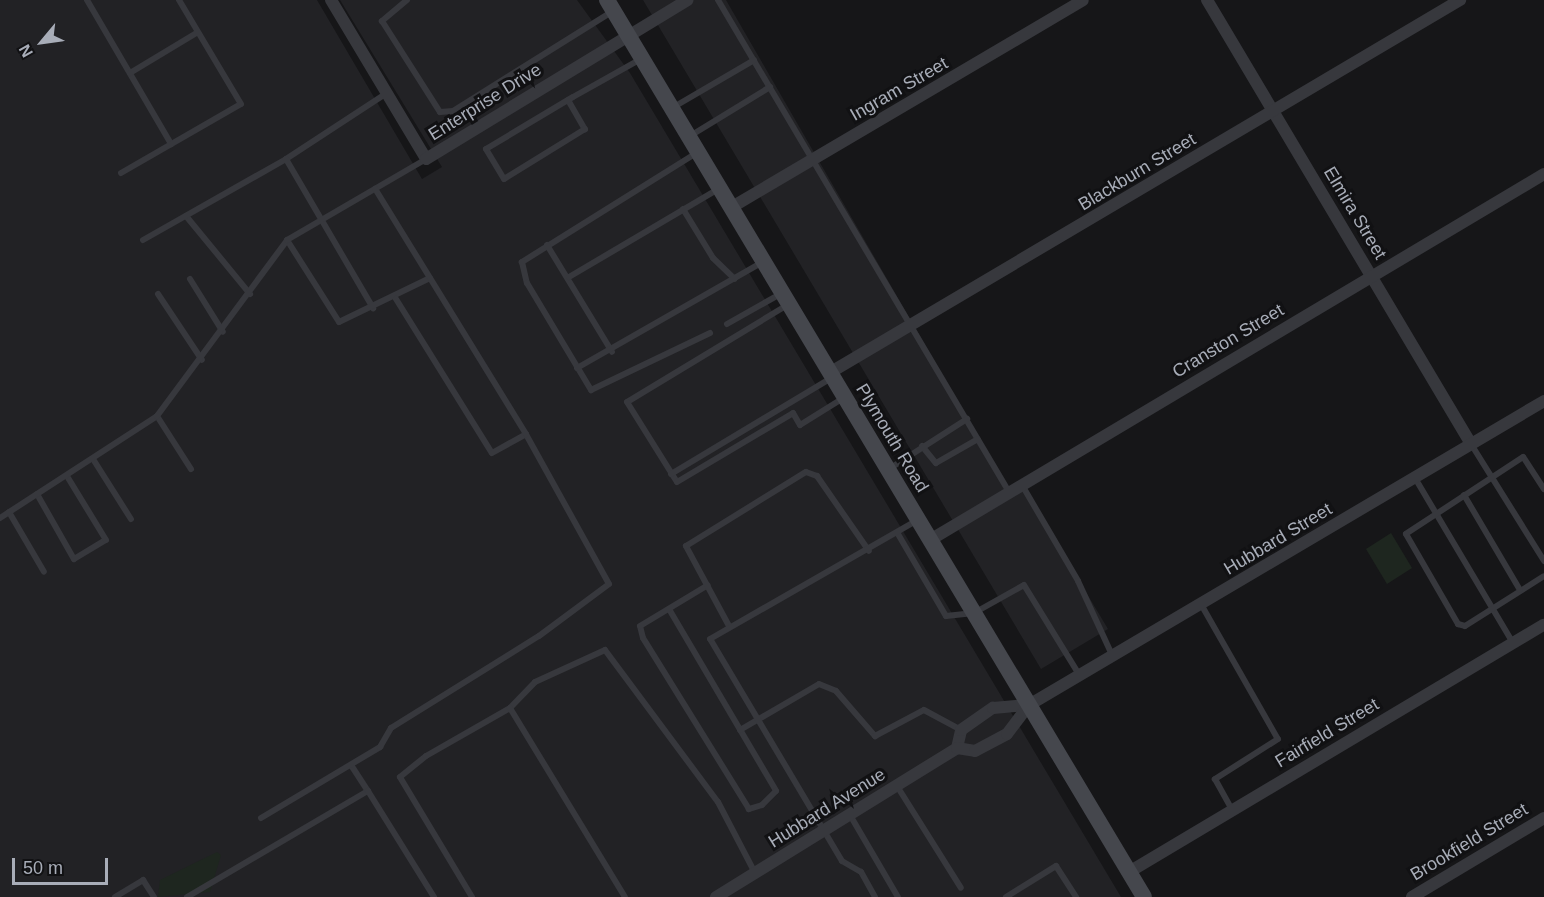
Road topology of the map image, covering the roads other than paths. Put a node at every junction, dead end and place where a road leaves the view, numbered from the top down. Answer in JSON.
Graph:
{"nodes":[{"id":1,"x":87,"y":0,"type":"edge"},
{"id":2,"x":179,"y":0,"type":"edge"},
{"id":3,"x":332,"y":0,"type":"edge"},
{"id":4,"x":407,"y":0,"type":"edge"},
{"id":5,"x":687,"y":0,"type":"edge"},
{"id":6,"x":718,"y":0,"type":"edge"},
{"id":7,"x":1083,"y":0,"type":"edge"},
{"id":8,"x":1207,"y":0,"type":"edge"},
{"id":9,"x":1460,"y":0,"type":"edge"},
{"id":10,"x":610,"y":5,"type":"edge"},
{"id":11,"x":198,"y":32,"type":"junction"},
{"id":12,"x":628,"y":35,"type":"junction"},
{"id":13,"x":642,"y":58,"type":"junction"},
{"id":14,"x":753,"y":60,"type":"junction"},
{"id":15,"x":130,"y":73,"type":"junction"},
{"id":16,"x":770,"y":87,"type":"junction"},
{"id":17,"x":387,"y":93,"type":"junction"},
{"id":18,"x":568,"y":100,"type":"junction"},
{"id":19,"x":672,"y":108,"type":"junction"},
{"id":20,"x":1274,"y":112,"type":"junction"},
{"id":21,"x":689,"y":136,"type":"junction"},
{"id":22,"x":171,"y":144,"type":"junction"},
{"id":23,"x":698,"y":151,"type":"junction"},
{"id":24,"x":286,"y":159,"type":"junction"},
{"id":25,"x":426,"y":159,"type":"junction"},
{"id":26,"x":813,"y":159,"type":"junction"},
{"id":27,"x":121,"y":173,"type":"dead end"},
{"id":28,"x":1544,"y":174,"type":"edge"},
{"id":29,"x":720,"y":188,"type":"junction"},
{"id":30,"x":375,"y":189,"type":"junction"},
{"id":31,"x":732,"y":207,"type":"junction"},
{"id":32,"x":683,"y":209,"type":"junction"},
{"id":33,"x":186,"y":216,"type":"junction"},
{"id":34,"x":320,"y":220,"type":"junction"},
{"id":35,"x":143,"y":240,"type":"dead end"},
{"id":36,"x":287,"y":240,"type":"junction"},
{"id":37,"x":547,"y":245,"type":"junction"},
{"id":38,"x":764,"y":261,"type":"junction"},
{"id":39,"x":1371,"y":276,"type":"junction"},
{"id":40,"x":569,"y":277,"type":"junction"},
{"id":41,"x":430,"y":278,"type":"junction"},
{"id":42,"x":190,"y":279,"type":"dead end"},
{"id":43,"x":735,"y":279,"type":"junction"},
{"id":44,"x":158,"y":294,"type":"dead end"},
{"id":45,"x":250,"y":294,"type":"junction"},
{"id":46,"x":786,"y":298,"type":"junction"},
{"id":47,"x":396,"y":299,"type":"junction"},
{"id":48,"x":373,"y":308,"type":"junction"},
{"id":49,"x":728,"y":324,"type":"dead end"},
{"id":50,"x":912,"y":325,"type":"junction"},
{"id":51,"x":224,"y":332,"type":"junction"},
{"id":52,"x":710,"y":333,"type":"dead end"},
{"id":53,"x":612,"y":352,"type":"junction"},
{"id":54,"x":202,"y":360,"type":"junction"},
{"id":55,"x":577,"y":368,"type":"junction"},
{"id":56,"x":832,"y":375,"type":"junction"},
{"id":57,"x":845,"y":397,"type":"junction"},
{"id":58,"x":1544,"y":401,"type":"edge"},
{"id":59,"x":157,"y":416,"type":"junction"},
{"id":60,"x":967,"y":419,"type":"junction"},
{"id":61,"x":526,"y":434,"type":"junction"},
{"id":62,"x":978,"y":438,"type":"junction"},
{"id":63,"x":1472,"y":444,"type":"junction"},
{"id":64,"x":922,"y":446,"type":"junction"},
{"id":65,"x":93,"y":459,"type":"junction"},
{"id":66,"x":191,"y":469,"type":"dead end"},
{"id":67,"x":888,"y":469,"type":"junction"},
{"id":68,"x":671,"y":474,"type":"junction"},
{"id":69,"x":68,"y":476,"type":"junction"},
{"id":70,"x":1491,"y":476,"type":"junction"},
{"id":71,"x":1415,"y":478,"type":"junction"},
{"id":72,"x":1022,"y":485,"type":"junction"},
{"id":73,"x":1544,"y":489,"type":"edge"},
{"id":74,"x":1010,"y":493,"type":"junction"},
{"id":75,"x":38,"y":494,"type":"junction"},
{"id":76,"x":1464,"y":495,"type":"junction"},
{"id":77,"x":9,"y":512,"type":"junction"},
{"id":78,"x":1435,"y":512,"type":"junction"},
{"id":79,"x":0,"y":518,"type":"edge"},
{"id":80,"x":131,"y":519,"type":"dead end"},
{"id":81,"x":918,"y":520,"type":"junction"},
{"id":82,"x":898,"y":534,"type":"junction"},
{"id":83,"x":930,"y":540,"type":"junction"},
{"id":84,"x":869,"y":551,"type":"junction"},
{"id":85,"x":1544,"y":561,"type":"edge"},
{"id":86,"x":44,"y":572,"type":"dead end"},
{"id":87,"x":1544,"y":576,"type":"edge"},
{"id":88,"x":708,"y":585,"type":"junction"},
{"id":89,"x":1521,"y":590,"type":"junction"},
{"id":90,"x":1202,"y":606,"type":"junction"},
{"id":91,"x":1492,"y":608,"type":"junction"},
{"id":92,"x":669,"y":609,"type":"junction"},
{"id":93,"x":974,"y":613,"type":"junction"},
{"id":94,"x":1544,"y":625,"type":"edge"},
{"id":95,"x":729,"y":626,"type":"junction"},
{"id":96,"x":1513,"y":644,"type":"junction"},
{"id":97,"x":1113,"y":657,"type":"junction"},
{"id":98,"x":1080,"y":676,"type":"junction"},
{"id":99,"x":1029,"y":705,"type":"junction"},
{"id":100,"x":510,"y":708,"type":"junction"},
{"id":101,"x":759,"y":718,"type":"junction"},
{"id":102,"x":740,"y":730,"type":"junction"},
{"id":103,"x":961,"y":730,"type":"junction"},
{"id":104,"x":957,"y":748,"type":"junction"},
{"id":105,"x":351,"y":765,"type":"junction"},
{"id":106,"x":897,"y":786,"type":"junction"},
{"id":107,"x":368,"y":791,"type":"junction"},
{"id":108,"x":1232,"y":810,"type":"junction"},
{"id":109,"x":850,"y":815,"type":"junction"},
{"id":110,"x":261,"y":818,"type":"dead end"},
{"id":111,"x":1544,"y":819,"type":"edge"},
{"id":112,"x":824,"y":831,"type":"junction"},
{"id":113,"x":1129,"y":872,"type":"junction"},
{"id":114,"x":755,"y":874,"type":"junction"},
{"id":115,"x":962,"y":888,"type":"dead end"},
{"id":116,"x":115,"y":897,"type":"edge"},
{"id":117,"x":154,"y":897,"type":"edge"},
{"id":118,"x":187,"y":897,"type":"edge"},
{"id":119,"x":434,"y":897,"type":"edge"},
{"id":120,"x":472,"y":897,"type":"edge"},
{"id":121,"x":625,"y":897,"type":"edge"},
{"id":122,"x":716,"y":897,"type":"edge"},
{"id":123,"x":875,"y":897,"type":"edge"},
{"id":124,"x":898,"y":897,"type":"edge"},
{"id":125,"x":1006,"y":897,"type":"edge"},
{"id":126,"x":1074,"y":897,"type":"edge"},
{"id":127,"x":1144,"y":897,"type":"edge"},
{"id":128,"x":1412,"y":897,"type":"edge"}],
"edges":[{"from":1,"to":15,"type":"lane"},
{"from":2,"to":11,"type":"lane"},
{"from":3,"to":17,"type":"street","name":"Enterprise Drive"},
{"from":4,"to":10,"type":"lane"},
{"from":5,"to":12,"type":"street","name":"Enterprise Drive"},
{"from":6,"to":14,"type":"lane"},
{"from":7,"to":26,"type":"street","name":"Ingram Street"},
{"from":8,"to":20,"type":"street","name":"Elmira Street"},
{"from":9,"to":20,"type":"street","name":"Blackburn Street"},
{"from":10,"to":12,"type":"main road","name":"Plymouth Road"},
{"from":11,"to":15,"type":"lane"},
{"from":11,"to":22,"type":"lane"},
{"from":12,"to":13,"type":"main road","name":"Plymouth Road"},
{"from":12,"to":25,"type":"street","name":"Enterprise Drive"},
{"from":13,"to":18,"type":"lane"},
{"from":13,"to":19,"type":"main road","name":"Plymouth Road"},
{"from":14,"to":16,"type":"lane"},
{"from":14,"to":19,"type":"lane"},
{"from":15,"to":22,"type":"lane"},
{"from":16,"to":21,"type":"lane"},
{"from":16,"to":26,"type":"lane"},
{"from":17,"to":24,"type":"lane"},
{"from":17,"to":25,"type":"street","name":"Enterprise Drive"},
{"from":18,"to":18,"type":"lane"},
{"from":19,"to":21,"type":"main road","name":"Plymouth Road"},
{"from":20,"to":39,"type":"street","name":"Elmira Street"},
{"from":20,"to":50,"type":"street","name":"Blackburn Street"},
{"from":21,"to":23,"type":"main road","name":"Plymouth Road"},
{"from":22,"to":27,"type":"lane"},
{"from":23,"to":29,"type":"main road","name":"Plymouth Road"},
{"from":23,"to":37,"type":"lane"},
{"from":24,"to":33,"type":"lane"},
{"from":24,"to":34,"type":"lane"},
{"from":25,"to":30,"type":"lane"},
{"from":26,"to":31,"type":"street","name":"Ingram Street"},
{"from":26,"to":50,"type":"lane"},
{"from":28,"to":39,"type":"street","name":"Cranston Street"},
{"from":29,"to":31,"type":"main road","name":"Plymouth Road"},
{"from":29,"to":32,"type":"lane"},
{"from":30,"to":34,"type":"lane"},
{"from":30,"to":41,"type":"lane"},
{"from":31,"to":38,"type":"main road","name":"Plymouth Road"},
{"from":32,"to":40,"type":"lane"},
{"from":32,"to":43,"type":"lane"},
{"from":33,"to":35,"type":"lane"},
{"from":33,"to":45,"type":"lane"},
{"from":34,"to":36,"type":"lane"},
{"from":34,"to":48,"type":"lane"},
{"from":36,"to":45,"type":"lane"},
{"from":36,"to":48,"type":"lane"},
{"from":37,"to":40,"type":"lane"},
{"from":37,"to":55,"type":"lane"},
{"from":38,"to":43,"type":"lane"},
{"from":38,"to":46,"type":"main road","name":"Plymouth Road"},
{"from":39,"to":63,"type":"street","name":"Elmira Street"},
{"from":39,"to":72,"type":"street","name":"Cranston Street"},
{"from":40,"to":53,"type":"lane"},
{"from":41,"to":47,"type":"lane"},
{"from":41,"to":61,"type":"lane"},
{"from":42,"to":51,"type":"lane"},
{"from":43,"to":53,"type":"lane"},
{"from":44,"to":54,"type":"lane"},
{"from":45,"to":51,"type":"lane"},
{"from":46,"to":49,"type":"lane"},
{"from":46,"to":56,"type":"main road","name":"Plymouth Road"},
{"from":46,"to":68,"type":"lane"},
{"from":47,"to":48,"type":"lane"},
{"from":47,"to":61,"type":"lane"},
{"from":50,"to":56,"type":"street","name":"Blackburn Street"},
{"from":50,"to":60,"type":"lane"},
{"from":51,"to":54,"type":"lane"},
{"from":52,"to":55,"type":"lane"},
{"from":53,"to":55,"type":"lane"},
{"from":54,"to":59,"type":"lane"},
{"from":56,"to":57,"type":"main road","name":"Plymouth Road"},
{"from":56,"to":68,"type":"lane"},
{"from":57,"to":67,"type":"main road","name":"Plymouth Road"},
{"from":57,"to":68,"type":"lane"},
{"from":58,"to":63,"type":"street","name":"Hubbard Street"},
{"from":59,"to":65,"type":"lane"},
{"from":59,"to":66,"type":"lane"},
{"from":60,"to":62,"type":"lane"},
{"from":60,"to":64,"type":"lane"},
{"from":61,"to":105,"type":"lane"},
{"from":62,"to":64,"type":"lane"},
{"from":62,"to":74,"type":"lane"},
{"from":63,"to":70,"type":"lane"},
{"from":63,"to":71,"type":"street","name":"Hubbard Street"},
{"from":64,"to":67,"type":"lane"},
{"from":65,"to":69,"type":"lane"},
{"from":65,"to":80,"type":"lane"},
{"from":67,"to":81,"type":"main road","name":"Plymouth Road"},
{"from":69,"to":75,"type":"lane"},
{"from":69,"to":75,"type":"lane"},
{"from":70,"to":73,"type":"lane"},
{"from":70,"to":76,"type":"lane"},
{"from":70,"to":85,"type":"lane"},
{"from":71,"to":78,"type":"lane"},
{"from":71,"to":90,"type":"street","name":"Hubbard Street"},
{"from":72,"to":74,"type":"street","name":"Cranston Street"},
{"from":72,"to":97,"type":"lane"},
{"from":74,"to":83,"type":"street","name":"Cranston Street"},
{"from":75,"to":77,"type":"lane"},
{"from":76,"to":78,"type":"lane"},
{"from":76,"to":89,"type":"lane"},
{"from":77,"to":79,"type":"lane"},
{"from":77,"to":86,"type":"lane"},
{"from":78,"to":91,"type":"lane"},
{"from":78,"to":91,"type":"lane"},
{"from":81,"to":82,"type":"lane"},
{"from":81,"to":83,"type":"main road","name":"Plymouth Road"},
{"from":82,"to":84,"type":"lane"},
{"from":82,"to":93,"type":"lane"},
{"from":83,"to":93,"type":"main road","name":"Plymouth Road"},
{"from":84,"to":88,"type":"lane"},
{"from":84,"to":95,"type":"lane"},
{"from":87,"to":89,"type":"lane"},
{"from":88,"to":92,"type":"lane"},
{"from":88,"to":95,"type":"lane"},
{"from":89,"to":91,"type":"lane"},
{"from":90,"to":97,"type":"street","name":"Hubbard Street"},
{"from":90,"to":108,"type":"lane"},
{"from":91,"to":96,"type":"lane"},
{"from":92,"to":102,"type":"lane"},
{"from":92,"to":102,"type":"lane"},
{"from":93,"to":98,"type":"lane"},
{"from":93,"to":99,"type":"main road","name":"Plymouth Road"},
{"from":94,"to":96,"type":"street","name":"Fairfield Street"},
{"from":95,"to":101,"type":"lane"},
{"from":96,"to":108,"type":"street","name":"Fairfield Street"},
{"from":97,"to":98,"type":"street","name":"Hubbard Street"},
{"from":98,"to":99,"type":"street","name":"Hubbard Street"},
{"from":99,"to":103,"type":"street"},
{"from":99,"to":104,"type":"street","name":"Hubbard Avenue"},
{"from":99,"to":113,"type":"main road","name":"Plymouth Road"},
{"from":100,"to":114,"type":"lane"},
{"from":100,"to":120,"type":"lane"},
{"from":100,"to":121,"type":"lane"},
{"from":101,"to":102,"type":"lane"},
{"from":101,"to":103,"type":"lane"},
{"from":101,"to":112,"type":"lane"},
{"from":103,"to":104,"type":"street"},
{"from":104,"to":106,"type":"street","name":"Hubbard Avenue"},
{"from":105,"to":107,"type":"lane"},
{"from":105,"to":110,"type":"lane"},
{"from":106,"to":109,"type":"street","name":"Hubbard Avenue"},
{"from":106,"to":115,"type":"lane"},
{"from":107,"to":118,"type":"lane"},
{"from":107,"to":119,"type":"lane"},
{"from":108,"to":113,"type":"street","name":"Fairfield Street"},
{"from":109,"to":112,"type":"street","name":"Hubbard Avenue"},
{"from":109,"to":124,"type":"lane"},
{"from":111,"to":128,"type":"street","name":"Brookfield Street"},
{"from":112,"to":114,"type":"street","name":"Hubbard Avenue"},
{"from":112,"to":123,"type":"lane"},
{"from":113,"to":127,"type":"main road","name":"Plymouth Road"},
{"from":114,"to":122,"type":"street","name":"Hubbard Avenue"},
{"from":116,"to":117,"type":"lane"},
{"from":125,"to":126,"type":"lane"}]}
